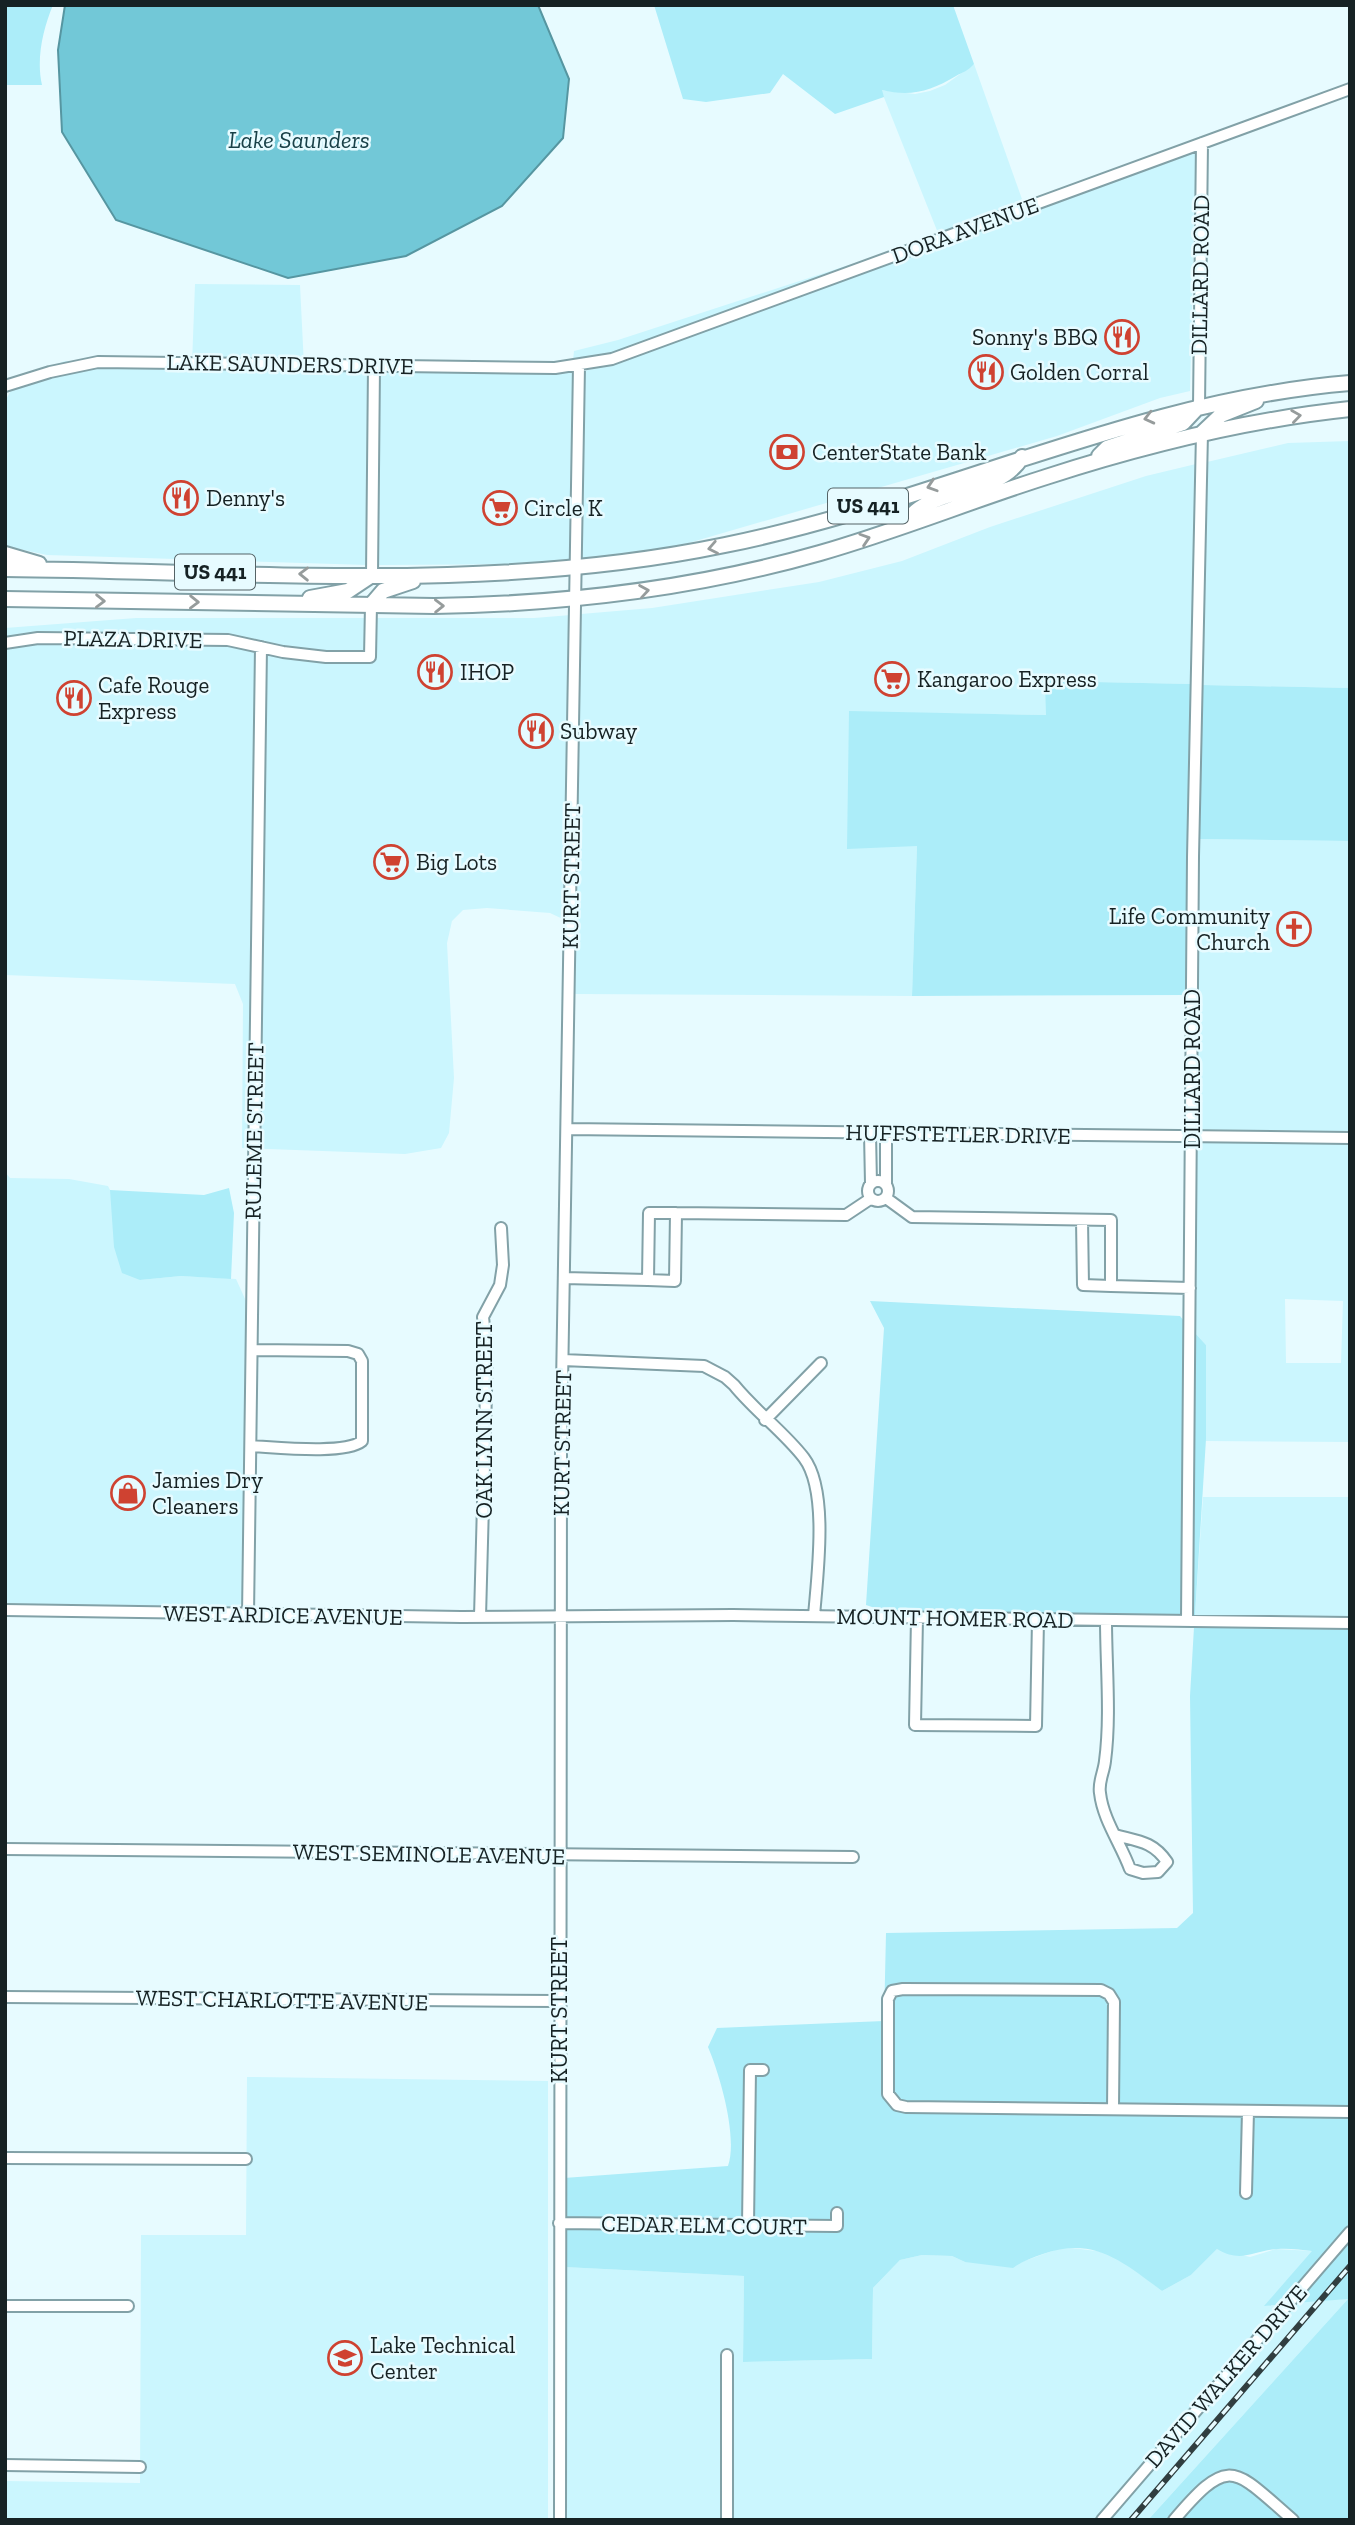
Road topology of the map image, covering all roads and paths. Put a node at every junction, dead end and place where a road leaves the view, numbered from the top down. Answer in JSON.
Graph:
{"nodes":[{"id":1,"x":1350,"y":89,"type":"edge"},
{"id":2,"x":1202,"y":143,"type":"junction"},
{"id":3,"x":374,"y":366,"type":"junction"},
{"id":4,"x":579,"y":366,"type":"junction"},
{"id":5,"x":1350,"y":383,"type":"edge"},
{"id":6,"x":5,"y":386,"type":"edge"},
{"id":7,"x":1283,"y":391,"type":"junction"},
{"id":8,"x":1199,"y":407,"type":"junction"},
{"id":9,"x":1350,"y":409,"type":"edge"},
{"id":10,"x":1202,"y":433,"type":"junction"},
{"id":11,"x":1021,"y":457,"type":"junction"},
{"id":12,"x":1097,"y":461,"type":"junction"},
{"id":13,"x":903,"y":527,"type":"junction"},
{"id":14,"x":5,"y":554,"type":"edge"},
{"id":15,"x":5,"y":569,"type":"edge"},
{"id":16,"x":57,"y":569,"type":"junction"},
{"id":17,"x":577,"y":569,"type":"junction"},
{"id":18,"x":372,"y":575,"type":"junction"},
{"id":19,"x":442,"y":575,"type":"junction"},
{"id":20,"x":5,"y":599,"type":"edge"},
{"id":21,"x":58,"y":600,"type":"junction"},
{"id":22,"x":576,"y":600,"type":"junction"},
{"id":23,"x":285,"y":603,"type":"junction"},
{"id":24,"x":371,"y":605,"type":"junction"},
{"id":25,"x":5,"y":610,"type":"edge"},
{"id":26,"x":5,"y":643,"type":"edge"},
{"id":27,"x":261,"y":647,"type":"junction"},
{"id":28,"x":567,"y":1129,"type":"junction"},
{"id":29,"x":870,"y":1133,"type":"junction"},
{"id":30,"x":886,"y":1133,"type":"junction"},
{"id":31,"x":1192,"y":1136,"type":"junction"},
{"id":32,"x":1350,"y":1138,"type":"edge"},
{"id":33,"x":870,"y":1148,"type":"junction"},
{"id":34,"x":886,"y":1148,"type":"junction"},
{"id":35,"x":871,"y":1184,"type":"junction"},
{"id":36,"x":886,"y":1185,"type":"junction"},
{"id":37,"x":866,"y":1202,"type":"junction"},
{"id":38,"x":890,"y":1202,"type":"junction"},
{"id":39,"x":676,"y":1213,"type":"junction"},
{"id":40,"x":1083,"y":1220,"type":"junction"},
{"id":41,"x":501,"y":1228,"type":"dead end"},
{"id":42,"x":564,"y":1278,"type":"junction"},
{"id":43,"x":648,"y":1280,"type":"junction"},
{"id":44,"x":1111,"y":1286,"type":"junction"},
{"id":45,"x":1190,"y":1289,"type":"junction"},
{"id":46,"x":252,"y":1350,"type":"junction"},
{"id":47,"x":563,"y":1360,"type":"junction"},
{"id":48,"x":821,"y":1363,"type":"dead end"},
{"id":49,"x":765,"y":1420,"type":"junction"},
{"id":50,"x":251,"y":1446,"type":"junction"},
{"id":51,"x":5,"y":1610,"type":"edge"},
{"id":52,"x":248,"y":1615,"type":"junction"},
{"id":53,"x":814,"y":1616,"type":"junction"},
{"id":54,"x":480,"y":1618,"type":"junction"},
{"id":55,"x":561,"y":1618,"type":"junction"},
{"id":56,"x":917,"y":1618,"type":"junction"},
{"id":57,"x":1038,"y":1620,"type":"junction"},
{"id":58,"x":1106,"y":1620,"type":"junction"},
{"id":59,"x":1187,"y":1621,"type":"junction"},
{"id":60,"x":1350,"y":1623,"type":"edge"},
{"id":61,"x":1115,"y":1835,"type":"junction"},
{"id":62,"x":5,"y":1849,"type":"edge"},
{"id":63,"x":559,"y":1856,"type":"junction"},
{"id":64,"x":853,"y":1857,"type":"dead end"},
{"id":65,"x":5,"y":1997,"type":"edge"},
{"id":66,"x":558,"y":2001,"type":"junction"},
{"id":67,"x":763,"y":2070,"type":"dead end"},
{"id":68,"x":1113,"y":2109,"type":"junction"},
{"id":69,"x":1248,"y":2111,"type":"junction"},
{"id":70,"x":1350,"y":2112,"type":"edge"},
{"id":71,"x":5,"y":2158,"type":"edge"},
{"id":72,"x":246,"y":2160,"type":"dead end"},
{"id":73,"x":1246,"y":2193,"type":"dead end"},
{"id":74,"x":837,"y":2213,"type":"dead end"},
{"id":75,"x":559,"y":2223,"type":"junction"},
{"id":76,"x":748,"y":2225,"type":"junction"},
{"id":77,"x":1350,"y":2232,"type":"edge"},
{"id":78,"x":5,"y":2306,"type":"edge"},
{"id":79,"x":128,"y":2306,"type":"dead end"},
{"id":80,"x":727,"y":2355,"type":"dead end"},
{"id":81,"x":5,"y":2465,"type":"edge"},
{"id":82,"x":140,"y":2467,"type":"dead end"},
{"id":83,"x":560,"y":2520,"type":"edge"},
{"id":84,"x":727,"y":2520,"type":"edge"},
{"id":85,"x":1102,"y":2520,"type":"edge"},
{"id":86,"x":1174,"y":2520,"type":"edge"},
{"id":87,"x":1293,"y":2520,"type":"edge"}],
"edges":[{"from":1,"to":2,"type":"street","name":"DORA AVENUE"},
{"from":2,"to":4,"type":"street","name":"DORA AVENUE"},
{"from":2,"to":8,"type":"street","name":"DILLARD ROAD"},
{"from":3,"to":4,"type":"street","name":"LAKE SAUNDERS DRIVE"},
{"from":3,"to":6,"type":"street","name":"LAKE SAUNDERS DRIVE"},
{"from":3,"to":18,"type":"street"},
{"from":4,"to":17,"type":"street","name":"KURT STREET"},
{"from":5,"to":7,"type":"main road","number":"US 441"},
{"from":7,"to":8,"type":"main road","number":"US 441"},
{"from":7,"to":10,"type":"main road"},
{"from":8,"to":11,"type":"main road","number":"US 441","one_way":true},
{"from":8,"to":12,"type":"main road"},
{"from":10,"to":9,"type":"main road","number":"US 441","one_way":true},
{"from":10,"to":12,"type":"main road","number":"US 441"},
{"from":10,"to":31,"type":"street","name":"DILLARD ROAD"},
{"from":11,"to":13,"type":"main road"},
{"from":11,"to":17,"type":"main road","number":"US 441","one_way":true},
{"from":12,"to":13,"type":"main road","number":"US 441"},
{"from":22,"to":13,"type":"main road","number":"US 441","one_way":true},
{"from":14,"to":16,"type":"main road"},
{"from":15,"to":16,"type":"main road","number":"US 441"},
{"from":18,"to":16,"type":"main road","number":"US 441","one_way":true},
{"from":17,"to":19,"type":"main road","number":"US 441"},
{"from":17,"to":22,"type":"street","name":"KURT STREET"},
{"from":18,"to":19,"type":"main road","number":"US 441"},
{"from":18,"to":23,"type":"main road"},
{"from":19,"to":24,"type":"main road"},
{"from":20,"to":21,"type":"main road","number":"US 441"},
{"from":21,"to":23,"type":"main road","number":"US 441","one_way":true},
{"from":21,"to":25,"type":"main road"},
{"from":24,"to":22,"type":"main road","number":"US 441","one_way":true},
{"from":22,"to":28,"type":"street","name":"KURT STREET"},
{"from":23,"to":24,"type":"main road","number":"US 441"},
{"from":24,"to":27,"type":"street","name":"PLAZA DRIVE"},
{"from":26,"to":27,"type":"street","name":"PLAZA DRIVE"},
{"from":27,"to":46,"type":"street","name":"RULEME STREET"},
{"from":28,"to":29,"type":"street","name":"HUFFSTETLER DRIVE"},
{"from":28,"to":42,"type":"street","name":"KURT STREET"},
{"from":29,"to":30,"type":"street","name":"HUFFSTETLER DRIVE"},
{"from":29,"to":33,"type":"street"},
{"from":30,"to":31,"type":"street","name":"HUFFSTETLER DRIVE"},
{"from":30,"to":34,"type":"street"},
{"from":31,"to":32,"type":"street","name":"HUFFSTETLER DRIVE"},
{"from":31,"to":45,"type":"street","name":"DILLARD ROAD"},
{"from":33,"to":34,"type":"street"},
{"from":33,"to":35,"type":"street"},
{"from":34,"to":36,"type":"street"},
{"from":35,"to":36,"type":"street"},
{"from":35,"to":37,"type":"street"},
{"from":36,"to":38,"type":"street"},
{"from":37,"to":38,"type":"street"},
{"from":37,"to":39,"type":"street"},
{"from":38,"to":40,"type":"street"},
{"from":39,"to":43,"type":"street"},
{"from":39,"to":43,"type":"street"},
{"from":40,"to":44,"type":"street"},
{"from":40,"to":44,"type":"street"},
{"from":41,"to":54,"type":"street","name":"OAK LYNN STREET"},
{"from":42,"to":43,"type":"street"},
{"from":42,"to":47,"type":"street","name":"KURT STREET"},
{"from":44,"to":45,"type":"street"},
{"from":45,"to":59,"type":"street","name":"DILLARD ROAD"},
{"from":46,"to":50,"type":"street","name":"RULEME STREET"},
{"from":46,"to":50,"type":"street"},
{"from":47,"to":49,"type":"street"},
{"from":47,"to":55,"type":"street","name":"KURT STREET"},
{"from":48,"to":49,"type":"street"},
{"from":49,"to":53,"type":"street"},
{"from":50,"to":52,"type":"street","name":"RULEME STREET"},
{"from":51,"to":52,"type":"street","name":"WEST ARDICE AVENUE"},
{"from":52,"to":54,"type":"street","name":"WEST ARDICE AVENUE"},
{"from":53,"to":55,"type":"street","name":"MOUNT HOMER ROAD"},
{"from":53,"to":56,"type":"street","name":"MOUNT HOMER ROAD"},
{"from":54,"to":55,"type":"street","name":"WEST ARDICE AVENUE"},
{"from":55,"to":63,"type":"street","name":"KURT STREET"},
{"from":56,"to":57,"type":"street","name":"MOUNT HOMER ROAD"},
{"from":56,"to":57,"type":"street"},
{"from":57,"to":58,"type":"street","name":"MOUNT HOMER ROAD"},
{"from":58,"to":59,"type":"street","name":"MOUNT HOMER ROAD"},
{"from":58,"to":61,"type":"street"},
{"from":59,"to":60,"type":"street","name":"MOUNT HOMER ROAD"},
{"from":61,"to":61,"type":"street"},
{"from":62,"to":63,"type":"street","name":"WEST SEMINOLE AVENUE"},
{"from":63,"to":64,"type":"street","name":"WEST SEMINOLE AVENUE"},
{"from":63,"to":66,"type":"street","name":"KURT STREET"},
{"from":65,"to":66,"type":"street","name":"WEST CHARLOTTE AVENUE"},
{"from":66,"to":75,"type":"street","name":"KURT STREET"},
{"from":67,"to":76,"type":"street"},
{"from":68,"to":68,"type":"street"},
{"from":68,"to":69,"type":"street"},
{"from":69,"to":70,"type":"street"},
{"from":69,"to":73,"type":"street"},
{"from":71,"to":72,"type":"street"},
{"from":74,"to":76,"type":"street","name":"CEDAR ELM COURT"},
{"from":75,"to":76,"type":"street","name":"CEDAR ELM COURT"},
{"from":75,"to":83,"type":"street","name":"KURT STREET"},
{"from":77,"to":85,"type":"street","name":"DAVID WALKER DRIVE"},
{"from":78,"to":79,"type":"street"},
{"from":80,"to":84,"type":"street"},
{"from":81,"to":82,"type":"street"},
{"from":86,"to":87,"type":"street"}]}
